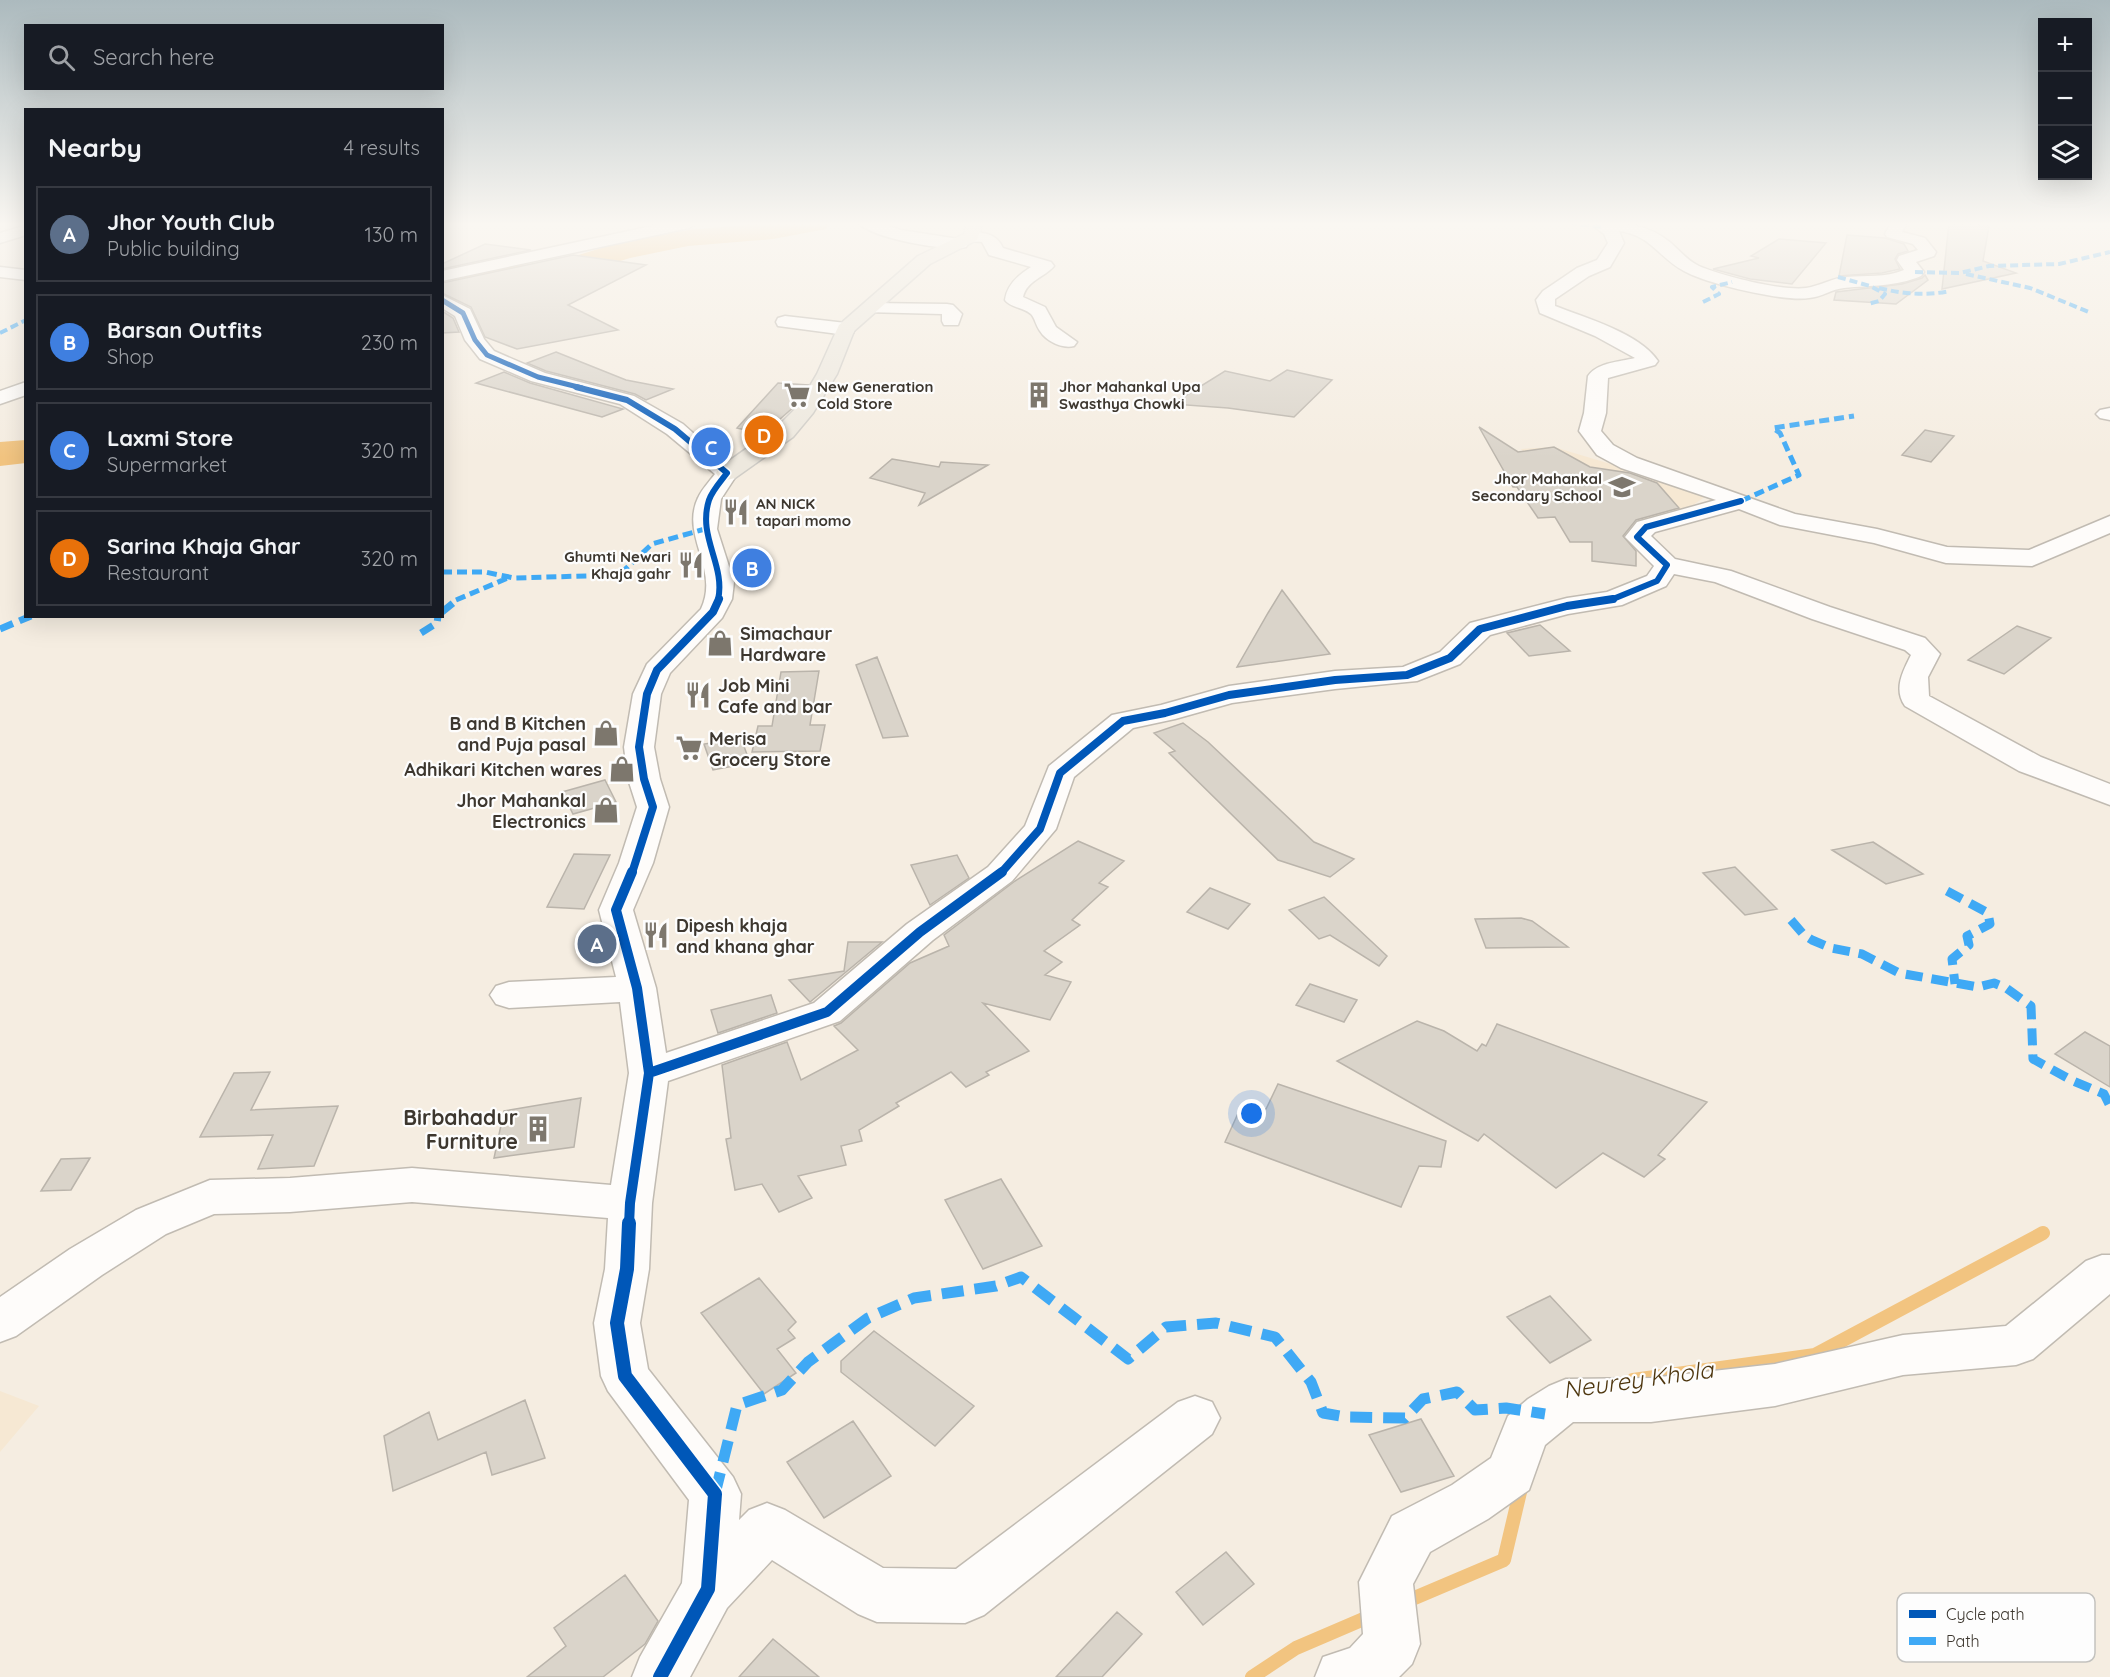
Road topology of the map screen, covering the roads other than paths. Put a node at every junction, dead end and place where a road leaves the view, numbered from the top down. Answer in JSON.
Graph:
{"nodes":[{"id":1,"x":445,"y":301,"type":"edge"},
{"id":2,"x":878,"y":301,"type":"edge"},
{"id":3,"x":1017,"y":301,"type":"edge"},
{"id":4,"x":1545,"y":301,"type":"edge"},
{"id":5,"x":871,"y":308,"type":"junction"},
{"id":6,"x":951,"y":321,"type":"dead end"},
{"id":7,"x":785,"y":322,"type":"dead end"},
{"id":8,"x":846,"y":329,"type":"junction"},
{"id":9,"x":1067,"y":342,"type":"dead end"},
{"id":10,"x":24,"y":389,"type":"edge"},
{"id":11,"x":0,"y":398,"type":"edge"},
{"id":12,"x":727,"y":473,"type":"junction"},
{"id":13,"x":1741,"y":501,"type":"junction"},
{"id":14,"x":2110,"y":523,"type":"edge"},
{"id":15,"x":1667,"y":565,"type":"junction"},
{"id":16,"x":2110,"y":795,"type":"edge"},
{"id":17,"x":637,"y":988,"type":"junction"},
{"id":18,"x":509,"y":995,"type":"dead end"},
{"id":19,"x":649,"y":1073,"type":"junction"},
{"id":20,"x":630,"y":1203,"type":"junction"},
{"id":21,"x":2110,"y":1274,"type":"edge"},
{"id":22,"x":0,"y":1322,"type":"edge"},
{"id":23,"x":1195,"y":1418,"type":"dead end"},
{"id":24,"x":708,"y":1590,"type":"junction"},
{"id":25,"x":660,"y":1677,"type":"edge"},
{"id":26,"x":1343,"y":1677,"type":"edge"}],
"edges":[{"from":1,"to":12,"type":"street"},
{"from":2,"to":5,"type":"main road"},
{"from":3,"to":9,"type":"street"},
{"from":4,"to":13,"type":"street"},
{"from":5,"to":6,"type":"street"},
{"from":5,"to":8,"type":"main road"},
{"from":7,"to":8,"type":"street"},
{"from":8,"to":12,"type":"main road"},
{"from":10,"to":11,"type":"street"},
{"from":12,"to":17,"type":"street"},
{"from":13,"to":14,"type":"street"},
{"from":13,"to":15,"type":"street"},
{"from":15,"to":16,"type":"street"},
{"from":15,"to":19,"type":"street"},
{"from":17,"to":18,"type":"street"},
{"from":17,"to":19,"type":"street"},
{"from":19,"to":20,"type":"street"},
{"from":20,"to":22,"type":"street"},
{"from":20,"to":24,"type":"street"},
{"from":21,"to":26,"type":"street"},
{"from":23,"to":24,"type":"street"},
{"from":24,"to":25,"type":"street"}]}
